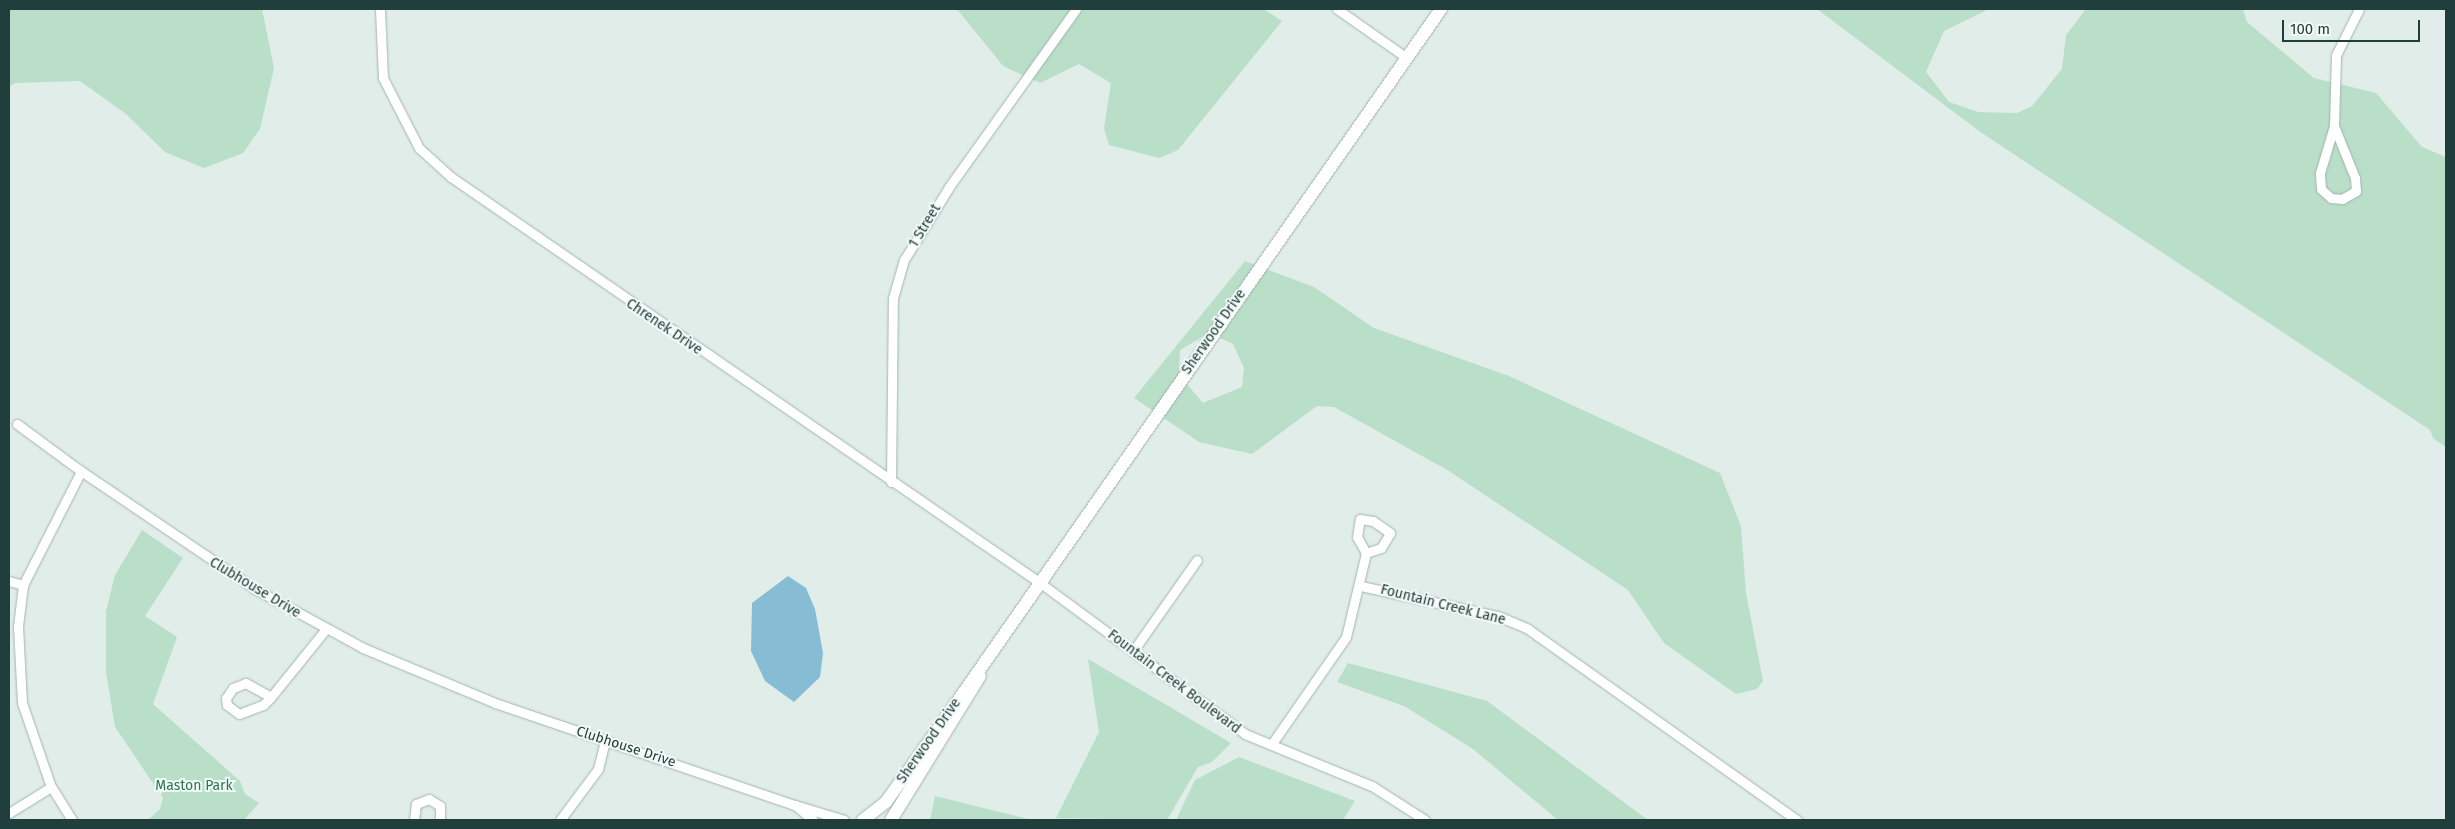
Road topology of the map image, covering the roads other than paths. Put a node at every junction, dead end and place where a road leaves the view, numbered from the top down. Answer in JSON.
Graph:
{"nodes":[{"id":1,"x":380,"y":9,"type":"edge"},
{"id":2,"x":1076,"y":9,"type":"edge"},
{"id":3,"x":1337,"y":9,"type":"edge"},
{"id":4,"x":1441,"y":9,"type":"edge"},
{"id":5,"x":2359,"y":9,"type":"edge"},
{"id":6,"x":1407,"y":58,"type":"junction"},
{"id":7,"x":2334,"y":126,"type":"junction"},
{"id":8,"x":17,"y":424,"type":"dead end"},
{"id":9,"x":81,"y":471,"type":"junction"},
{"id":10,"x":891,"y":482,"type":"junction"},
{"id":11,"x":1366,"y":553,"type":"dead end"},
{"id":12,"x":1197,"y":560,"type":"dead end"},
{"id":13,"x":9,"y":581,"type":"edge"},
{"id":14,"x":1039,"y":582,"type":"junction"},
{"id":15,"x":24,"y":585,"type":"junction"},
{"id":16,"x":1361,"y":586,"type":"junction"},
{"id":17,"x":325,"y":630,"type":"junction"},
{"id":18,"x":1133,"y":651,"type":"junction"},
{"id":19,"x":988,"y":655,"type":"junction"},
{"id":20,"x":271,"y":697,"type":"junction"},
{"id":21,"x":605,"y":741,"type":"junction"},
{"id":22,"x":1271,"y":745,"type":"junction"},
{"id":23,"x":51,"y":787,"type":"junction"},
{"id":24,"x":796,"y":805,"type":"junction"},
{"id":25,"x":9,"y":813,"type":"edge"},
{"id":26,"x":72,"y":820,"type":"edge"},
{"id":27,"x":414,"y":820,"type":"edge"},
{"id":28,"x":440,"y":820,"type":"edge"},
{"id":29,"x":560,"y":820,"type":"edge"},
{"id":30,"x":813,"y":820,"type":"edge"},
{"id":31,"x":844,"y":820,"type":"edge"},
{"id":32,"x":863,"y":820,"type":"edge"},
{"id":33,"x":891,"y":820,"type":"edge"},
{"id":34,"x":1425,"y":820,"type":"edge"},
{"id":35,"x":1798,"y":820,"type":"edge"}],
"edges":[{"from":1,"to":10,"type":"street","name":"Chrenek Drive"},
{"from":2,"to":10,"type":"street","name":"1 Street"},
{"from":3,"to":6,"type":"street"},
{"from":4,"to":6,"type":"street","name":"Sherwood Drive"},
{"from":5,"to":7,"type":"street"},
{"from":6,"to":14,"type":"street","name":"Sherwood Drive"},
{"from":7,"to":7,"type":"street"},
{"from":8,"to":9,"type":"street","name":"Clubhouse Drive"},
{"from":9,"to":15,"type":"street"},
{"from":9,"to":17,"type":"street","name":"Clubhouse Drive"},
{"from":10,"to":14,"type":"street","name":"Chrenek Drive"},
{"from":11,"to":16,"type":"street"},
{"from":12,"to":18,"type":"street"},
{"from":13,"to":15,"type":"street"},
{"from":14,"to":18,"type":"street","name":"Fountain Creek Boulevard"},
{"from":14,"to":19,"type":"street","name":"Sherwood Drive"},
{"from":15,"to":23,"type":"street"},
{"from":16,"to":22,"type":"street","name":"Fountain Creek Lane"},
{"from":16,"to":35,"type":"street","name":"Fountain Creek Lane"},
{"from":17,"to":20,"type":"street"},
{"from":17,"to":21,"type":"street","name":"Clubhouse Drive"},
{"from":18,"to":22,"type":"street","name":"Fountain Creek Boulevard"},
{"from":19,"to":32,"type":"street","name":"Sherwood Drive"},
{"from":19,"to":33,"type":"street","name":"Sherwood Drive"},
{"from":20,"to":20,"type":"street"},
{"from":21,"to":24,"type":"street","name":"Clubhouse Drive"},
{"from":21,"to":29,"type":"street"},
{"from":22,"to":34,"type":"street","name":"Fountain Creek Boulevard"},
{"from":23,"to":25,"type":"street"},
{"from":23,"to":26,"type":"street"},
{"from":24,"to":30,"type":"street","name":"Clubhouse Drive"},
{"from":24,"to":31,"type":"street","name":"Clubhouse Drive"},
{"from":27,"to":28,"type":"street"}]}
